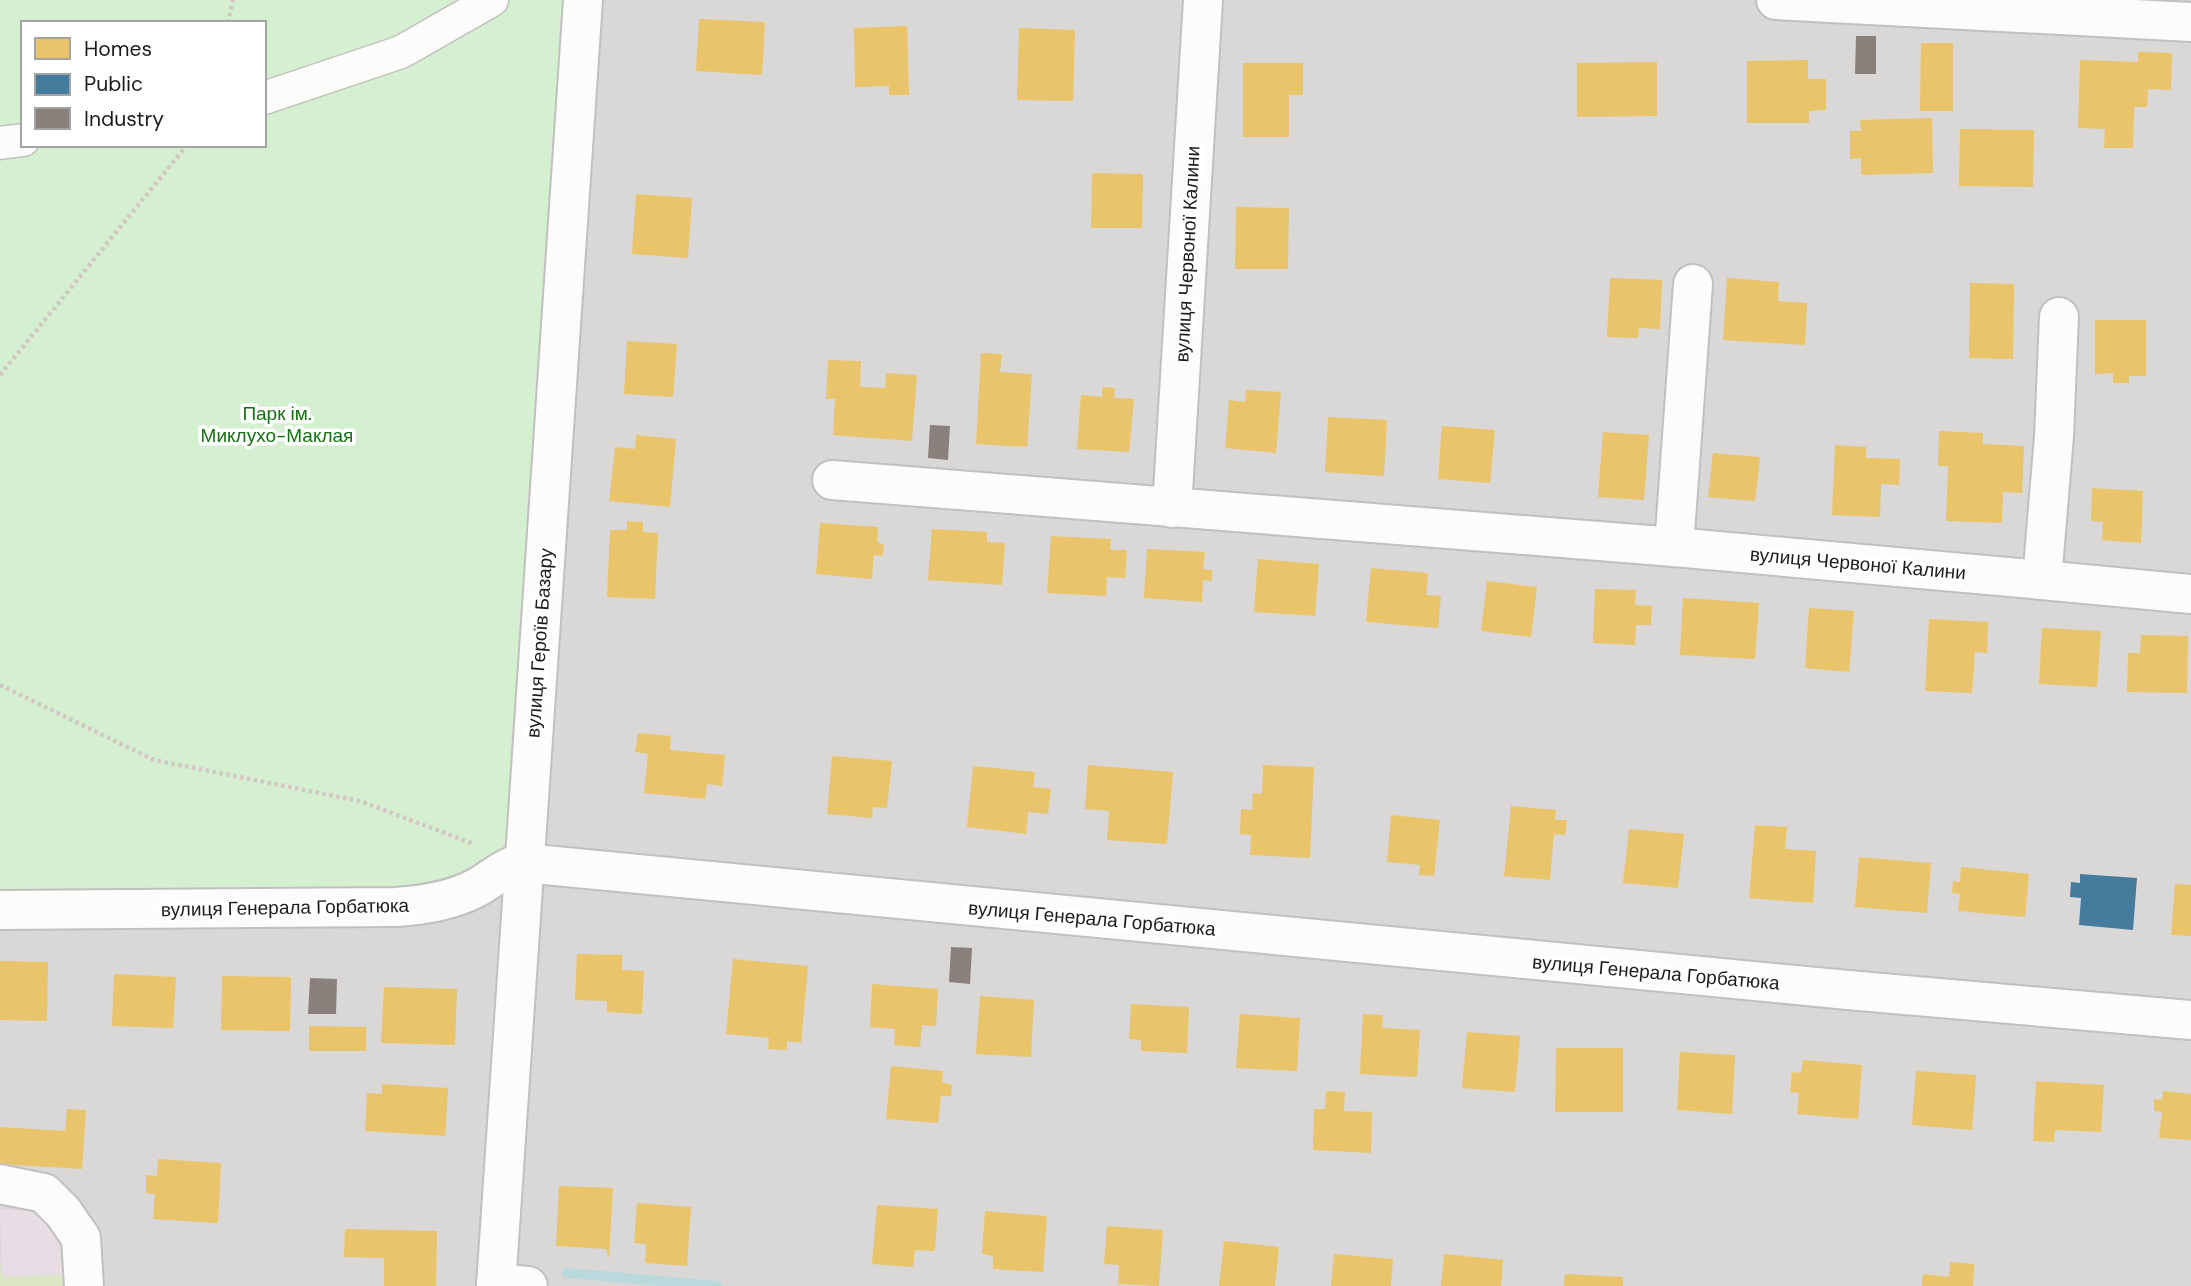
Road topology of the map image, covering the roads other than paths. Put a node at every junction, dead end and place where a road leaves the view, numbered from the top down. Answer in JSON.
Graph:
{"nodes":[{"id":1,"x":492,"y":0,"type":"edge"},
{"id":2,"x":583,"y":0,"type":"edge"},
{"id":3,"x":1202,"y":0,"type":"edge"},
{"id":4,"x":1776,"y":0,"type":"edge"},
{"id":5,"x":2191,"y":22,"type":"edge"},
{"id":6,"x":266,"y":97,"type":"edge"},
{"id":7,"x":21,"y":140,"type":"edge"},
{"id":8,"x":0,"y":143,"type":"edge"},
{"id":9,"x":1693,"y":284,"type":"dead end"},
{"id":10,"x":2059,"y":317,"type":"dead end"},
{"id":11,"x":832,"y":481,"type":"dead end"},
{"id":12,"x":1172,"y":508,"type":"junction"},
{"id":13,"x":1674,"y":547,"type":"junction"},
{"id":14,"x":2042,"y":580,"type":"junction"},
{"id":15,"x":2191,"y":594,"type":"edge"},
{"id":16,"x":524,"y":863,"type":"junction"},
{"id":17,"x":0,"y":910,"type":"edge"},
{"id":18,"x":2191,"y":1020,"type":"edge"},
{"id":19,"x":0,"y":1184,"type":"edge"},
{"id":20,"x":507,"y":1285,"type":"edge"},
{"id":21,"x":84,"y":1286,"type":"edge"}],
"edges":[{"from":1,"to":6,"type":"street"},
{"from":2,"to":16,"type":"street","name":"вулиця Героїв Базару"},
{"from":3,"to":12,"type":"street","name":"вулиця Червоної Калини"},
{"from":4,"to":5,"type":"street"},
{"from":7,"to":8,"type":"street"},
{"from":9,"to":13,"type":"street"},
{"from":10,"to":14,"type":"street"},
{"from":11,"to":12,"type":"street","name":"вулиця Червоної Калини"},
{"from":12,"to":13,"type":"street","name":"вулиця Червоної Калини"},
{"from":13,"to":14,"type":"street","name":"вулиця Червоної Калини"},
{"from":14,"to":15,"type":"street","name":"вулиця Червоної Калини"},
{"from":16,"to":17,"type":"street","name":"вулиця Генерала Горбатюка"},
{"from":16,"to":18,"type":"street","name":"вулиця Генерала Горбатюка"},
{"from":16,"to":20,"type":"street","name":"вулиця Героїв Базару"},
{"from":19,"to":21,"type":"street"}]}
